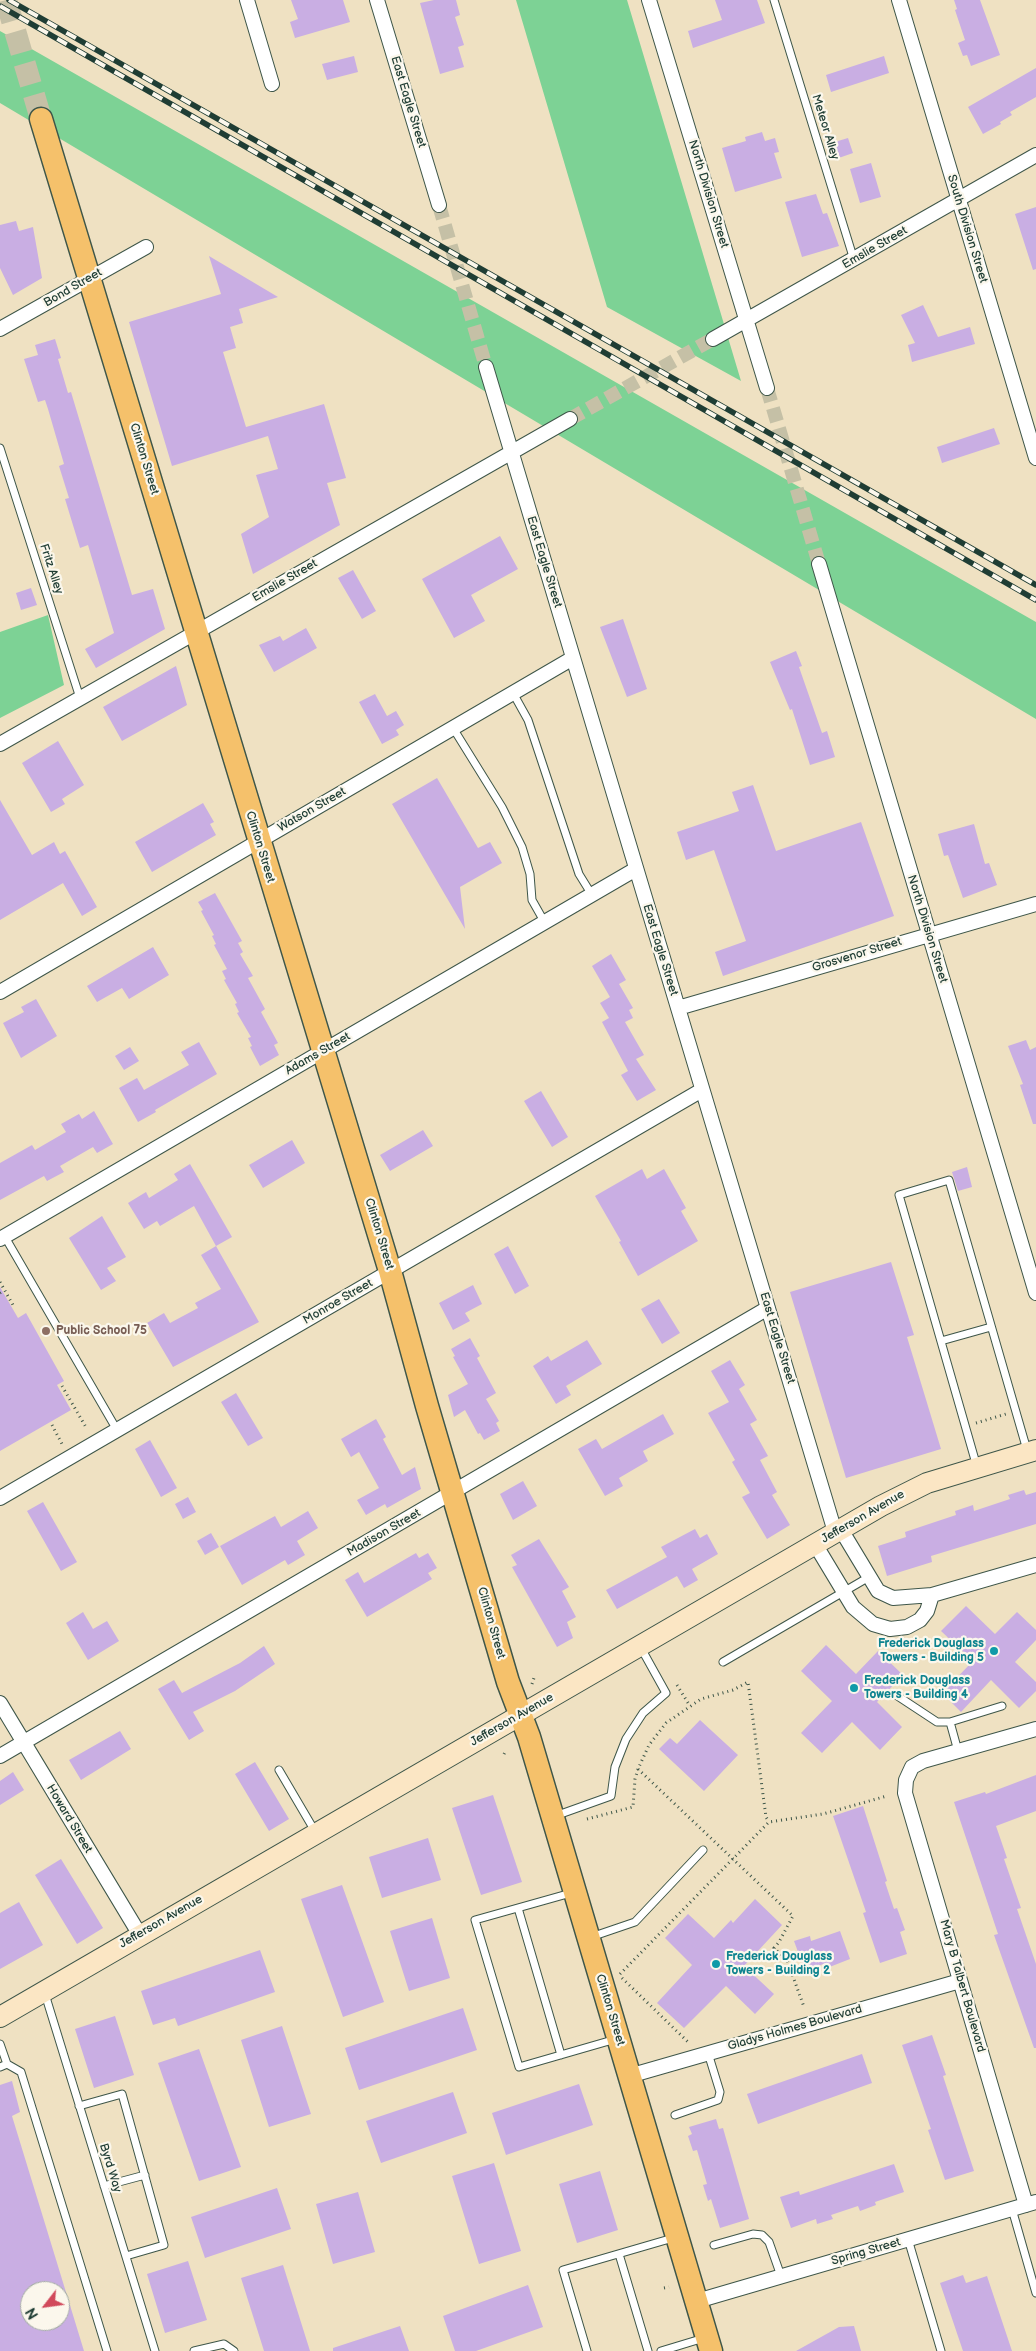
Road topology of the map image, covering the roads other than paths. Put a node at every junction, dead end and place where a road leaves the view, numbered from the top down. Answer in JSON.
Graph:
{"nodes":[{"id":1,"x":247,"y":0,"type":"edge"},
{"id":2,"x":377,"y":0,"type":"edge"},
{"id":3,"x":648,"y":0,"type":"edge"},
{"id":4,"x":774,"y":0,"type":"edge"},
{"id":5,"x":899,"y":0,"type":"edge"},
{"id":6,"x":272,"y":84,"type":"dead end"},
{"id":7,"x":40,"y":119,"type":"tunnel mouth"},
{"id":8,"x":1036,"y":155,"type":"edge"},
{"id":9,"x":958,"y":199,"type":"junction"},
{"id":10,"x":439,"y":204,"type":"tunnel mouth"},
{"id":11,"x":146,"y":246,"type":"dead end"},
{"id":12,"x":854,"y":260,"type":"junction"},
{"id":13,"x":89,"y":279,"type":"junction"},
{"id":14,"x":748,"y":320,"type":"junction"},
{"id":15,"x":0,"y":328,"type":"edge"},
{"id":16,"x":713,"y":339,"type":"tunnel mouth"},
{"id":17,"x":486,"y":367,"type":"tunnel mouth"},
{"id":18,"x":767,"y":388,"type":"tunnel mouth"},
{"id":19,"x":570,"y":419,"type":"tunnel mouth"},
{"id":20,"x":0,"y":448,"type":"edge"},
{"id":21,"x":512,"y":452,"type":"junction"},
{"id":22,"x":1036,"y":458,"type":"edge"},
{"id":23,"x":819,"y":564,"type":"tunnel mouth"},
{"id":24,"x":196,"y":632,"type":"junction"},
{"id":25,"x":573,"y":658,"type":"junction"},
{"id":26,"x":513,"y":693,"type":"junction"},
{"id":27,"x":80,"y":698,"type":"junction"},
{"id":28,"x":453,"y":728,"type":"junction"},
{"id":29,"x":0,"y":744,"type":"edge"},
{"id":30,"x":258,"y":841,"type":"junction"},
{"id":31,"x":636,"y":869,"type":"junction"},
{"id":32,"x":592,"y":895,"type":"junction"},
{"id":33,"x":1036,"y":904,"type":"edge"},
{"id":34,"x":545,"y":923,"type":"junction"},
{"id":35,"x":928,"y":934,"type":"junction"},
{"id":36,"x":0,"y":992,"type":"edge"},
{"id":37,"x":678,"y":1008,"type":"junction"},
{"id":38,"x":324,"y":1051,"type":"junction"},
{"id":39,"x":702,"y":1090,"type":"junction"},
{"id":40,"x":2,"y":1238,"type":"edge"},
{"id":41,"x":390,"y":1271,"type":"junction"},
{"id":42,"x":1036,"y":1293,"type":"edge"},
{"id":43,"x":768,"y":1308,"type":"junction"},
{"id":44,"x":991,"y":1327,"type":"junction"},
{"id":45,"x":941,"y":1341,"type":"junction"},
{"id":46,"x":117,"y":1430,"type":"junction"},
{"id":47,"x":1032,"y":1451,"type":"edge"},
{"id":48,"x":978,"y":1468,"type":"junction"},
{"id":49,"x":452,"y":1493,"type":"junction"},
{"id":50,"x":0,"y":1498,"type":"edge"},
{"id":51,"x":838,"y":1530,"type":"junction"},
{"id":52,"x":815,"y":1544,"type":"junction"},
{"id":53,"x":1036,"y":1565,"type":"edge"},
{"id":54,"x":869,"y":1577,"type":"junction"},
{"id":55,"x":844,"y":1592,"type":"junction"},
{"id":56,"x":932,"y":1595,"type":"junction"},
{"id":57,"x":640,"y":1646,"type":"junction"},
{"id":58,"x":723,"y":1662,"type":"dead end"},
{"id":59,"x":896,"y":1695,"type":"dead end"},
{"id":60,"x":0,"y":1703,"type":"edge"},
{"id":61,"x":1002,"y":1706,"type":"dead end"},
{"id":62,"x":520,"y":1715,"type":"junction"},
{"id":63,"x":950,"y":1722,"type":"junction"},
{"id":64,"x":1036,"y":1728,"type":"edge"},
{"id":65,"x":23,"y":1743,"type":"junction"},
{"id":66,"x":958,"y":1751,"type":"junction"},
{"id":67,"x":0,"y":1756,"type":"edge"},
{"id":68,"x":279,"y":1770,"type":"dead end"},
{"id":69,"x":552,"y":1816,"type":"junction"},
{"id":70,"x":316,"y":1833,"type":"junction"},
{"id":71,"x":703,"y":1850,"type":"dead end"},
{"id":72,"x":574,"y":1892,"type":"junction"},
{"id":73,"x":518,"y":1908,"type":"junction"},
{"id":74,"x":140,"y":1934,"type":"junction"},
{"id":75,"x":588,"y":1938,"type":"junction"},
{"id":76,"x":960,"y":1981,"type":"junction"},
{"id":77,"x":44,"y":1991,"type":"junction"},
{"id":78,"x":0,"y":2017,"type":"edge"},
{"id":79,"x":618,"y":2038,"type":"junction"},
{"id":80,"x":0,"y":2044,"type":"edge"},
{"id":81,"x":708,"y":2053,"type":"junction"},
{"id":82,"x":561,"y":2055,"type":"junction"},
{"id":83,"x":3,"y":2066,"type":"edge"},
{"id":84,"x":629,"y":2076,"type":"junction"},
{"id":85,"x":79,"y":2106,"type":"junction"},
{"id":86,"x":675,"y":2116,"type":"dead end"},
{"id":87,"x":145,"y":2175,"type":"junction"},
{"id":88,"x":104,"y":2186,"type":"junction"},
{"id":89,"x":1025,"y":2205,"type":"edge"},
{"id":90,"x":677,"y":2237,"type":"junction"},
{"id":91,"x":908,"y":2239,"type":"junction"},
{"id":92,"x":714,"y":2245,"type":"dead end"},
{"id":93,"x":620,"y":2254,"type":"junction"},
{"id":94,"x":126,"y":2256,"type":"junction"},
{"id":95,"x":781,"y":2276,"type":"junction"},
{"id":96,"x":1036,"y":2293,"type":"edge"},
{"id":97,"x":697,"y":2301,"type":"junction"},
{"id":98,"x":709,"y":2344,"type":"edge"},
{"id":99,"x":107,"y":2351,"type":"edge"},
{"id":100,"x":155,"y":2351,"type":"edge"},
{"id":101,"x":194,"y":2351,"type":"edge"},
{"id":102,"x":234,"y":2351,"type":"edge"},
{"id":103,"x":587,"y":2351,"type":"edge"},
{"id":104,"x":648,"y":2351,"type":"edge"},
{"id":105,"x":661,"y":2351,"type":"edge"},
{"id":106,"x":940,"y":2351,"type":"edge"}],
"edges":[{"from":1,"to":6,"type":"street"},
{"from":2,"to":10,"type":"street","name":"East Eagle Street"},
{"from":3,"to":14,"type":"street","name":"North Division Street"},
{"from":4,"to":12,"type":"lane","name":"Meteor Alley"},
{"from":5,"to":9,"type":"street","name":"South Division Street"},
{"from":7,"to":13,"type":"main road","name":"Clinton Street"},
{"from":8,"to":9,"type":"street","name":"Emslie Street"},
{"from":9,"to":12,"type":"street","name":"Emslie Street"},
{"from":9,"to":22,"type":"street","name":"South Division Street"},
{"from":11,"to":13,"type":"street","name":"Bond Street"},
{"from":12,"to":14,"type":"street","name":"Emslie Street"},
{"from":13,"to":15,"type":"street","name":"Bond Street"},
{"from":13,"to":24,"type":"main road","name":"Clinton Street"},
{"from":14,"to":16,"type":"street","name":"Emslie Street"},
{"from":14,"to":18,"type":"street","name":"North Division Street"},
{"from":17,"to":21,"type":"street","name":"East Eagle Street"},
{"from":19,"to":21,"type":"street","name":"Emslie Street"},
{"from":20,"to":27,"type":"lane","name":"Fritz Alley"},
{"from":21,"to":24,"type":"street","name":"Emslie Street"},
{"from":21,"to":25,"type":"street","name":"East Eagle Street"},
{"from":23,"to":35,"type":"street","name":"North Division Street"},
{"from":24,"to":27,"type":"street","name":"Emslie Street"},
{"from":24,"to":30,"type":"main road","name":"Clinton Street"},
{"from":25,"to":26,"type":"street","name":"Watson Street"},
{"from":25,"to":31,"type":"street","name":"East Eagle Street"},
{"from":26,"to":28,"type":"street","name":"Watson Street"},
{"from":26,"to":32,"type":"lane"},
{"from":27,"to":29,"type":"street","name":"Emslie Street"},
{"from":28,"to":30,"type":"street","name":"Watson Street"},
{"from":28,"to":34,"type":"lane"},
{"from":30,"to":36,"type":"street","name":"Watson Street"},
{"from":30,"to":38,"type":"main road","name":"Clinton Street"},
{"from":31,"to":32,"type":"street","name":"Adams Street"},
{"from":31,"to":37,"type":"street","name":"East Eagle Street"},
{"from":32,"to":34,"type":"street","name":"Adams Street"},
{"from":33,"to":35,"type":"street","name":"Grosvenor Street"},
{"from":34,"to":38,"type":"street","name":"Adams Street"},
{"from":35,"to":37,"type":"street","name":"Grosvenor Street"},
{"from":35,"to":42,"type":"street","name":"North Division Street"},
{"from":37,"to":39,"type":"street","name":"East Eagle Street"},
{"from":38,"to":40,"type":"street","name":"Adams Street"},
{"from":38,"to":41,"type":"main road","name":"Clinton Street"},
{"from":39,"to":41,"type":"street","name":"Monroe Street"},
{"from":39,"to":43,"type":"street","name":"East Eagle Street"},
{"from":40,"to":46,"type":"lane"},
{"from":41,"to":46,"type":"street","name":"Monroe Street"},
{"from":41,"to":49,"type":"main road","name":"Clinton Street"},
{"from":43,"to":49,"type":"street","name":"Madison Street"},
{"from":43,"to":51,"type":"street","name":"East Eagle Street"},
{"from":44,"to":45,"type":"lane"},
{"from":44,"to":45,"type":"lane"},
{"from":44,"to":47,"type":"lane"},
{"from":45,"to":48,"type":"lane"},
{"from":46,"to":50,"type":"street","name":"Monroe Street"},
{"from":47,"to":48,"type":"street","name":"Jefferson Avenue"},
{"from":48,"to":51,"type":"street","name":"Jefferson Avenue"},
{"from":49,"to":62,"type":"main road","name":"Clinton Street"},
{"from":49,"to":65,"type":"street","name":"Madison Street"},
{"from":51,"to":52,"type":"street","name":"Jefferson Avenue"},
{"from":51,"to":54,"type":"street","name":"East Eagle Street"},
{"from":52,"to":55,"type":"street"},
{"from":52,"to":57,"type":"street","name":"Jefferson Avenue"},
{"from":53,"to":56,"type":"street","name":"East Eagle Street"},
{"from":54,"to":55,"type":"lane"},
{"from":54,"to":56,"type":"street","name":"East Eagle Street"},
{"from":55,"to":56,"type":"street"},
{"from":55,"to":58,"type":"lane"},
{"from":57,"to":62,"type":"street","name":"Jefferson Avenue"},
{"from":57,"to":69,"type":"lane"},
{"from":59,"to":63,"type":"lane"},
{"from":60,"to":65,"type":"street","name":"Howard Street"},
{"from":61,"to":63,"type":"lane"},
{"from":62,"to":69,"type":"main road","name":"Clinton Street"},
{"from":62,"to":70,"type":"street","name":"Jefferson Avenue"},
{"from":63,"to":66,"type":"lane"},
{"from":64,"to":66,"type":"street"},
{"from":65,"to":67,"type":"street","name":"Madison Street"},
{"from":65,"to":74,"type":"street","name":"Howard Street"},
{"from":66,"to":76,"type":"street","name":"Mary B Talbert Boulevard"},
{"from":68,"to":70,"type":"lane"},
{"from":69,"to":72,"type":"main road","name":"Clinton Street"},
{"from":70,"to":74,"type":"street","name":"Jefferson Avenue"},
{"from":71,"to":75,"type":"lane"},
{"from":72,"to":73,"type":"lane"},
{"from":72,"to":75,"type":"main road","name":"Clinton Street"},
{"from":73,"to":82,"type":"lane"},
{"from":73,"to":82,"type":"lane"},
{"from":74,"to":77,"type":"street","name":"Jefferson Avenue"},
{"from":75,"to":79,"type":"main road","name":"Clinton Street"},
{"from":76,"to":81,"type":"street","name":"Gladys Holmes Boulevard"},
{"from":76,"to":89,"type":"street","name":"Mary B Talbert Boulevard"},
{"from":77,"to":78,"type":"street","name":"Jefferson Avenue"},
{"from":77,"to":85,"type":"lane","name":"Byrd Way"},
{"from":79,"to":82,"type":"lane"},
{"from":79,"to":84,"type":"main road","name":"Clinton Street"},
{"from":80,"to":83,"type":"lane"},
{"from":81,"to":84,"type":"street","name":"Gladys Holmes Boulevard"},
{"from":81,"to":86,"type":"lane"},
{"from":83,"to":99,"type":"lane"},
{"from":84,"to":90,"type":"main road","name":"Clinton Street"},
{"from":85,"to":87,"type":"lane"},
{"from":85,"to":88,"type":"lane","name":"Byrd Way"},
{"from":87,"to":88,"type":"lane"},
{"from":87,"to":94,"type":"lane"},
{"from":88,"to":94,"type":"lane","name":"Byrd Way"},
{"from":89,"to":91,"type":"street","name":"Spring Street"},
{"from":89,"to":96,"type":"lane"},
{"from":90,"to":93,"type":"lane"},
{"from":90,"to":97,"type":"main road","name":"Clinton Street"},
{"from":91,"to":95,"type":"street","name":"Spring Street"},
{"from":91,"to":106,"type":"lane"},
{"from":92,"to":95,"type":"lane"},
{"from":93,"to":103,"type":"lane"},
{"from":93,"to":104,"type":"lane"},
{"from":94,"to":100,"type":"lane","name":"Byrd Way"},
{"from":95,"to":97,"type":"street","name":"Spring Street"},
{"from":97,"to":98,"type":"main road","name":"Clinton Street"},
{"from":98,"to":105,"type":"lane"},
{"from":101,"to":102,"type":"lane"}]}
